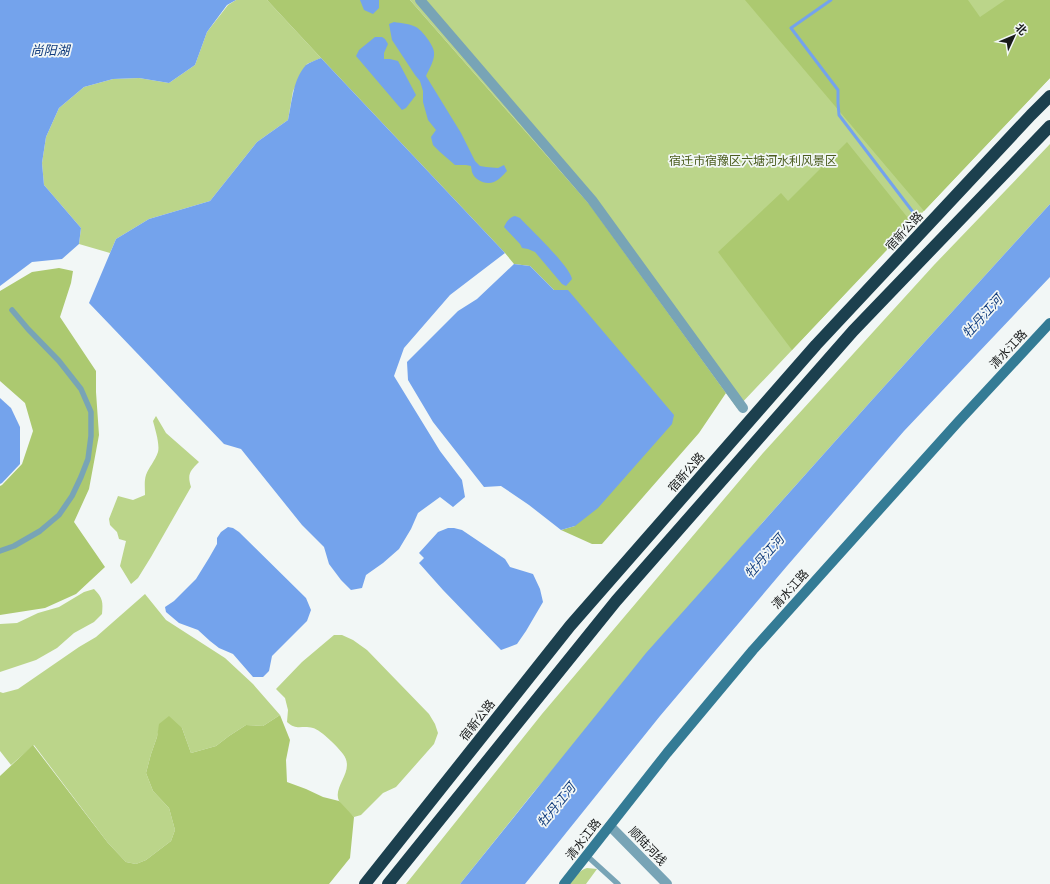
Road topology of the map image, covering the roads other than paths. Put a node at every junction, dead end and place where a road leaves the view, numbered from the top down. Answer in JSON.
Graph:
{"nodes":[{"id":1,"x":420,"y":0,"type":"edge"},
{"id":2,"x":1050,"y":96,"type":"edge"},
{"id":3,"x":1050,"y":126,"type":"edge"},
{"id":4,"x":12,"y":310,"type":"dead end"},
{"id":5,"x":1050,"y":323,"type":"edge"},
{"id":6,"x":743,"y":408,"type":"dead end"},
{"id":7,"x":0,"y":551,"type":"edge"},
{"id":8,"x":610,"y":826,"type":"junction"},
{"id":9,"x":586,"y":855,"type":"junction"},
{"id":10,"x":365,"y":884,"type":"edge"},
{"id":11,"x":388,"y":884,"type":"edge"},
{"id":12,"x":564,"y":884,"type":"edge"},
{"id":13,"x":618,"y":884,"type":"edge"},
{"id":14,"x":667,"y":884,"type":"edge"}],
"edges":[{"from":1,"to":6,"type":"street"},
{"from":2,"to":10,"type":"highway","name":"宿新公路"},
{"from":3,"to":11,"type":"highway"},
{"from":4,"to":7,"type":"lane"},
{"from":5,"to":8,"type":"street","name":"清水江路"},
{"from":8,"to":9,"type":"street","name":"清水江路"},
{"from":8,"to":14,"type":"street","name":"顺陆河线"},
{"from":9,"to":12,"type":"street","name":"清水江路"},
{"from":9,"to":13,"type":"lane"}]}
